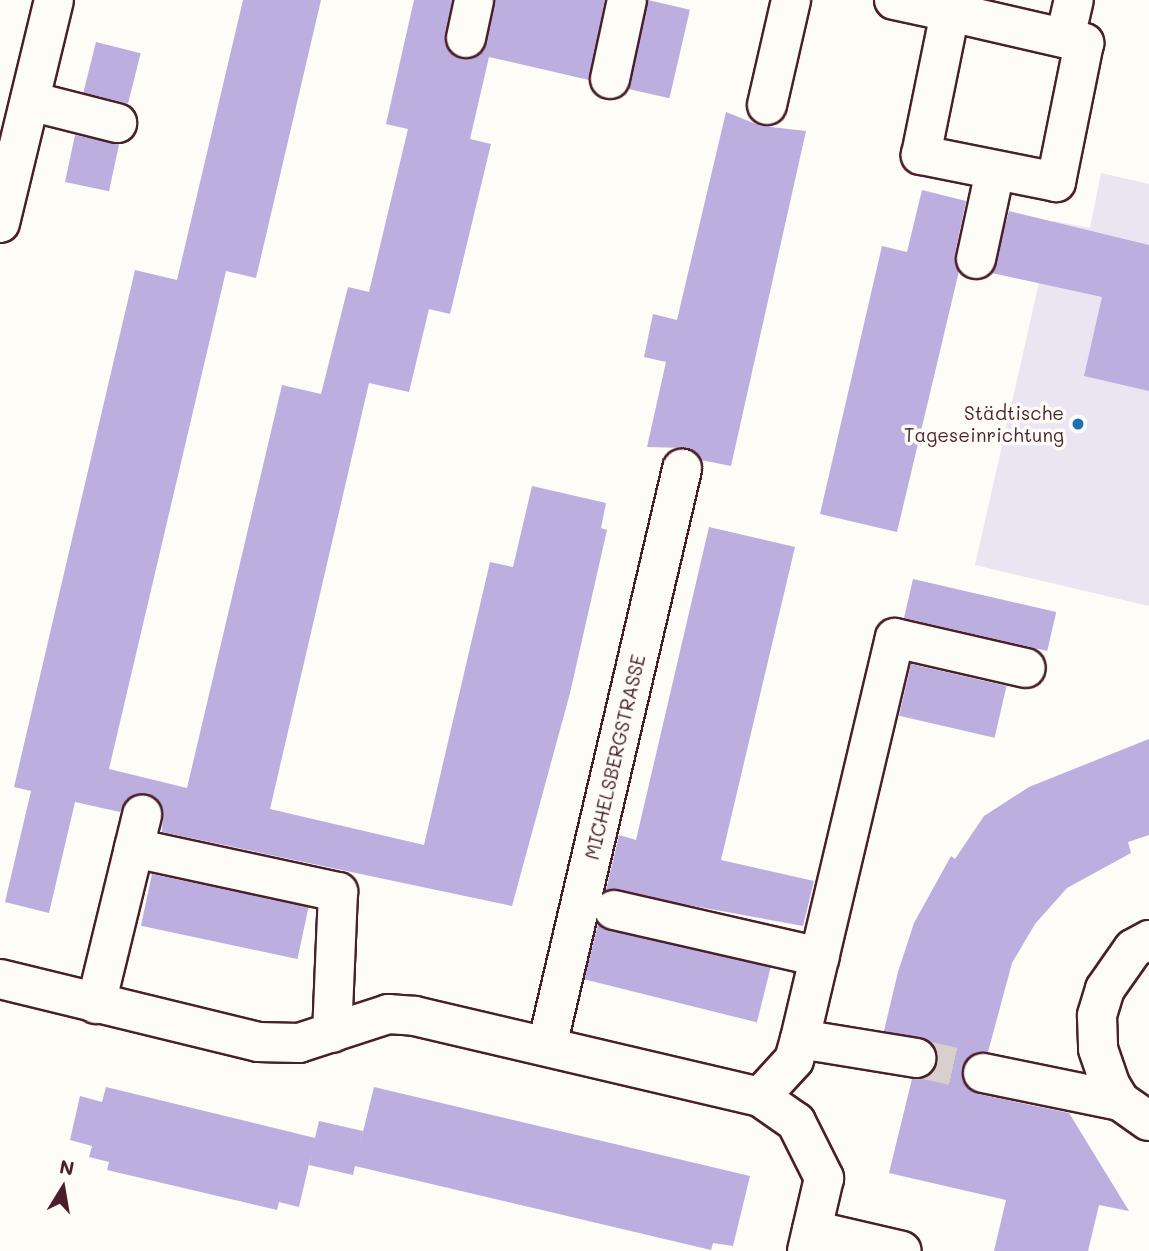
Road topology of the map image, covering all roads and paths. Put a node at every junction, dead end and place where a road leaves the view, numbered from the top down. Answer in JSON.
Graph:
{"nodes":[{"id":1,"x":54,"y":0,"type":"edge"},
{"id":2,"x":474,"y":0,"type":"edge"},
{"id":3,"x":627,"y":0,"type":"edge"},
{"id":4,"x":791,"y":0,"type":"edge"},
{"id":5,"x":896,"y":0,"type":"edge"},
{"id":6,"x":1074,"y":0,"type":"edge"},
{"id":7,"x":950,"y":12,"type":"junction"},
{"id":8,"x":467,"y":38,"type":"dead end"},
{"id":9,"x":1065,"y":38,"type":"junction"},
{"id":10,"x":610,"y":79,"type":"dead end"},
{"id":11,"x":30,"y":101,"type":"junction"},
{"id":12,"x":767,"y":105,"type":"dead end"},
{"id":13,"x":117,"y":123,"type":"dead end"},
{"id":14,"x":8,"y":154,"type":"edge"},
{"id":15,"x":995,"y":171,"type":"junction"},
{"id":16,"x":0,"y":223,"type":"edge"},
{"id":17,"x":976,"y":259,"type":"dead end"},
{"id":18,"x":682,"y":469,"type":"dead end"},
{"id":19,"x":1026,"y":668,"type":"dead end"},
{"id":20,"x":614,"y":910,"type":"dead end"},
{"id":21,"x":1149,"y":940,"type":"edge"},
{"id":22,"x":820,"y":957,"type":"junction"},
{"id":23,"x":0,"y":979,"type":"edge"},
{"id":24,"x":96,"y":1004,"type":"junction"},
{"id":25,"x":332,"y":1032,"type":"junction"},
{"id":26,"x":800,"y":1039,"type":"junction"},
{"id":27,"x":547,"y":1046,"type":"junction"},
{"id":28,"x":916,"y":1058,"type":"tunnel mouth"},
{"id":29,"x":983,"y":1073,"type":"tunnel mouth"},
{"id":30,"x":760,"y":1097,"type":"junction"},
{"id":31,"x":1135,"y":1111,"type":"edge"},
{"id":32,"x":810,"y":1241,"type":"edge"},
{"id":33,"x":902,"y":1251,"type":"edge"}],
"edges":[{"from":1,"to":11,"type":"street"},
{"from":2,"to":8,"type":"street"},
{"from":3,"to":10,"type":"street"},
{"from":4,"to":12,"type":"street"},
{"from":5,"to":7,"type":"street"},
{"from":6,"to":9,"type":"street"},
{"from":7,"to":9,"type":"street"},
{"from":7,"to":15,"type":"street"},
{"from":9,"to":15,"type":"street"},
{"from":11,"to":13,"type":"street"},
{"from":11,"to":14,"type":"street"},
{"from":14,"to":16,"type":"street"},
{"from":15,"to":17,"type":"street"},
{"from":18,"to":27,"type":"street","name":"MICHELSBERGSTRASSE"},
{"from":19,"to":22,"type":"street"},
{"from":20,"to":22,"type":"street"},
{"from":21,"to":31,"type":"street"},
{"from":22,"to":26,"type":"street"},
{"from":23,"to":24,"type":"street"},
{"from":24,"to":25,"type":"street"},
{"from":24,"to":25,"type":"street"},
{"from":25,"to":27,"type":"street"},
{"from":26,"to":28,"type":"street"},
{"from":26,"to":30,"type":"street"},
{"from":27,"to":30,"type":"street"},
{"from":29,"to":31,"type":"street"},
{"from":30,"to":32,"type":"street"},
{"from":32,"to":33,"type":"street"}]}
